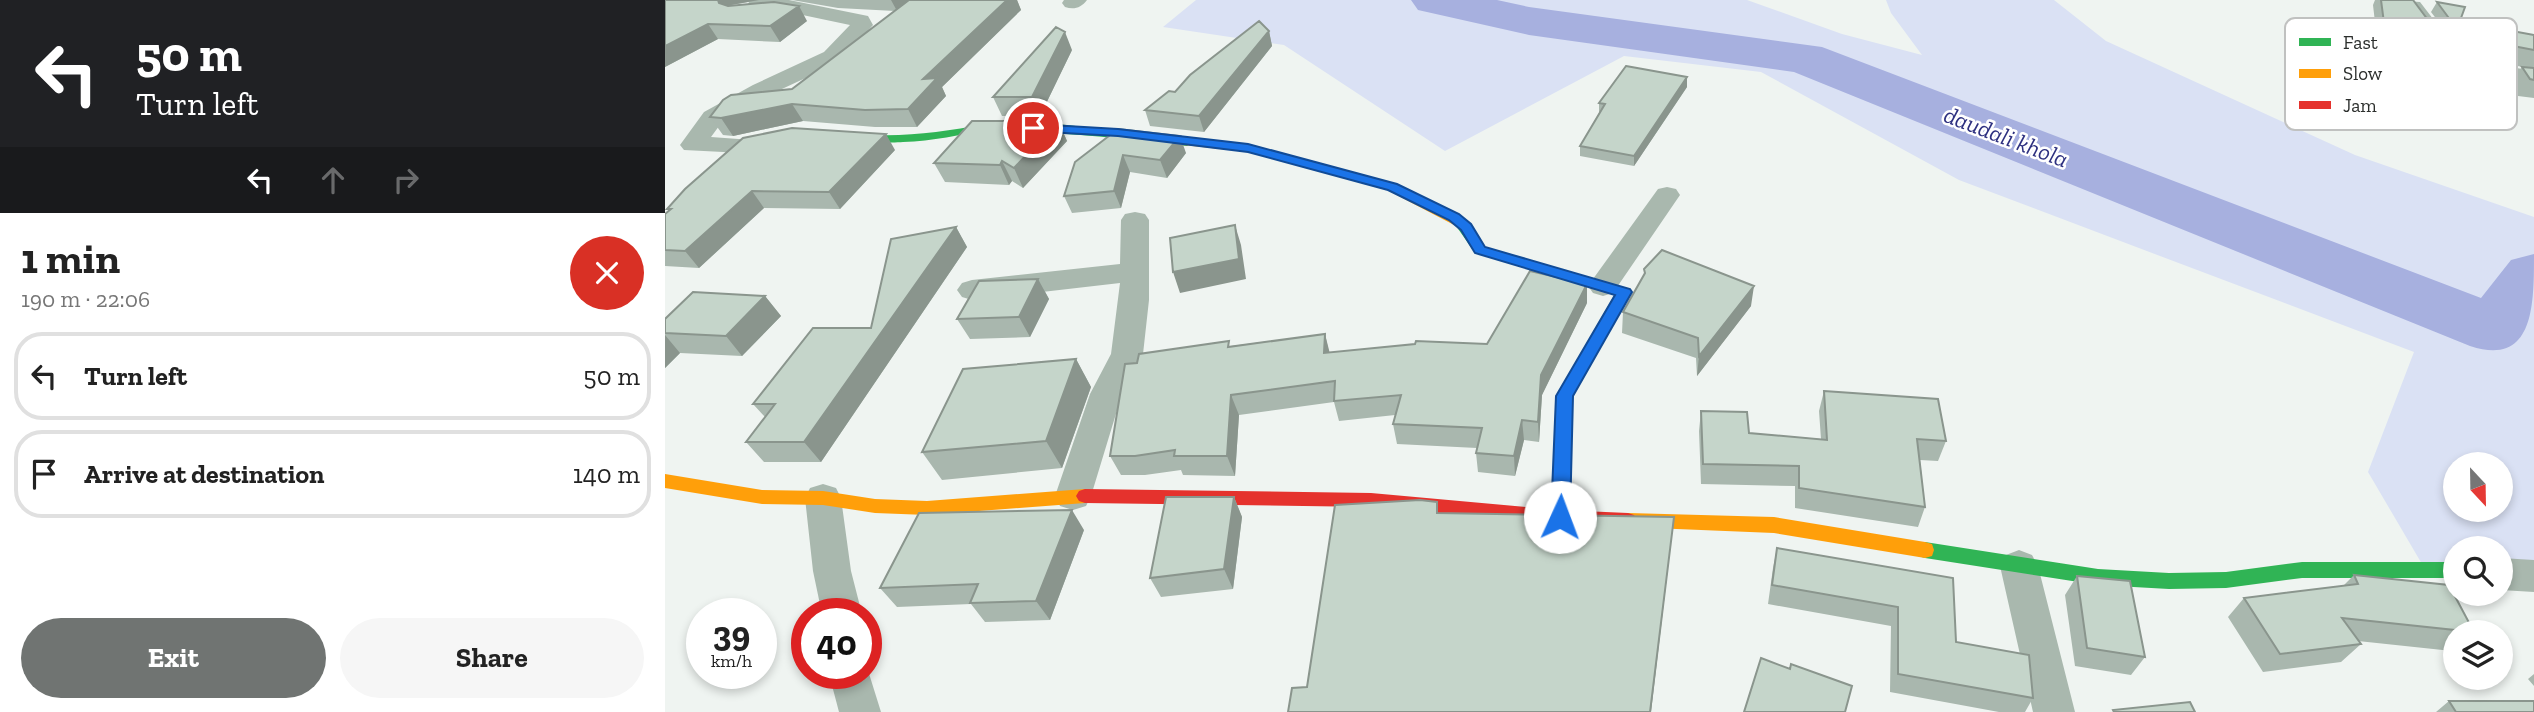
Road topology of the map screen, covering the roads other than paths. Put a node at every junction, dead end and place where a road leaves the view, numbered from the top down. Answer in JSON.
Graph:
{"nodes":[{"id":1,"x":2402,"y":0,"type":"edge"},
{"id":2,"x":738,"y":12,"type":"edge"},
{"id":3,"x":2422,"y":18,"type":"edge"},
{"id":4,"x":815,"y":134,"type":"edge"},
{"id":5,"x":749,"y":144,"type":"joint"},
{"id":6,"x":723,"y":163,"type":"edge"},
{"id":7,"x":1667,"y":195,"type":"dead end"},
{"id":8,"x":1135,"y":220,"type":"dead end"},
{"id":9,"x":1134,"y":272,"type":"junction"},
{"id":10,"x":1603,"y":286,"type":"junction"},
{"id":11,"x":972,"y":290,"type":"edge"},
{"id":12,"x":665,"y":481,"type":"edge"},
{"id":13,"x":1073,"y":496,"type":"junction"},
{"id":14,"x":823,"y":498,"type":"junction"},
{"id":15,"x":1560,"y":517,"type":"junction"},
{"id":16,"x":2019,"y":566,"type":"junction"},
{"id":17,"x":2443,"y":569,"type":"edge"},
{"id":18,"x":2513,"y":575,"type":"edge"},
{"id":19,"x":2534,"y":576,"type":"edge"},
{"id":20,"x":836,"y":598,"type":"edge"},
{"id":21,"x":854,"y":689,"type":"edge"},
{"id":22,"x":860,"y":712,"type":"edge"},
{"id":23,"x":2054,"y":712,"type":"edge"}],
"edges":[{"from":1,"to":3,"type":"street"},
{"from":2,"to":5,"type":"street"},
{"from":4,"to":10,"type":"street"},
{"from":5,"to":6,"type":"street"},
{"from":7,"to":10,"type":"street"},
{"from":8,"to":9,"type":"street"},
{"from":9,"to":11,"type":"street"},
{"from":9,"to":13,"type":"street"},
{"from":10,"to":15,"type":"street"},
{"from":12,"to":14,"type":"street"},
{"from":13,"to":14,"type":"street"},
{"from":13,"to":15,"type":"street"},
{"from":14,"to":20,"type":"street"},
{"from":15,"to":16,"type":"street"},
{"from":16,"to":17,"type":"street"},
{"from":16,"to":23,"type":"street"},
{"from":18,"to":19,"type":"street"},
{"from":21,"to":22,"type":"street"}]}
